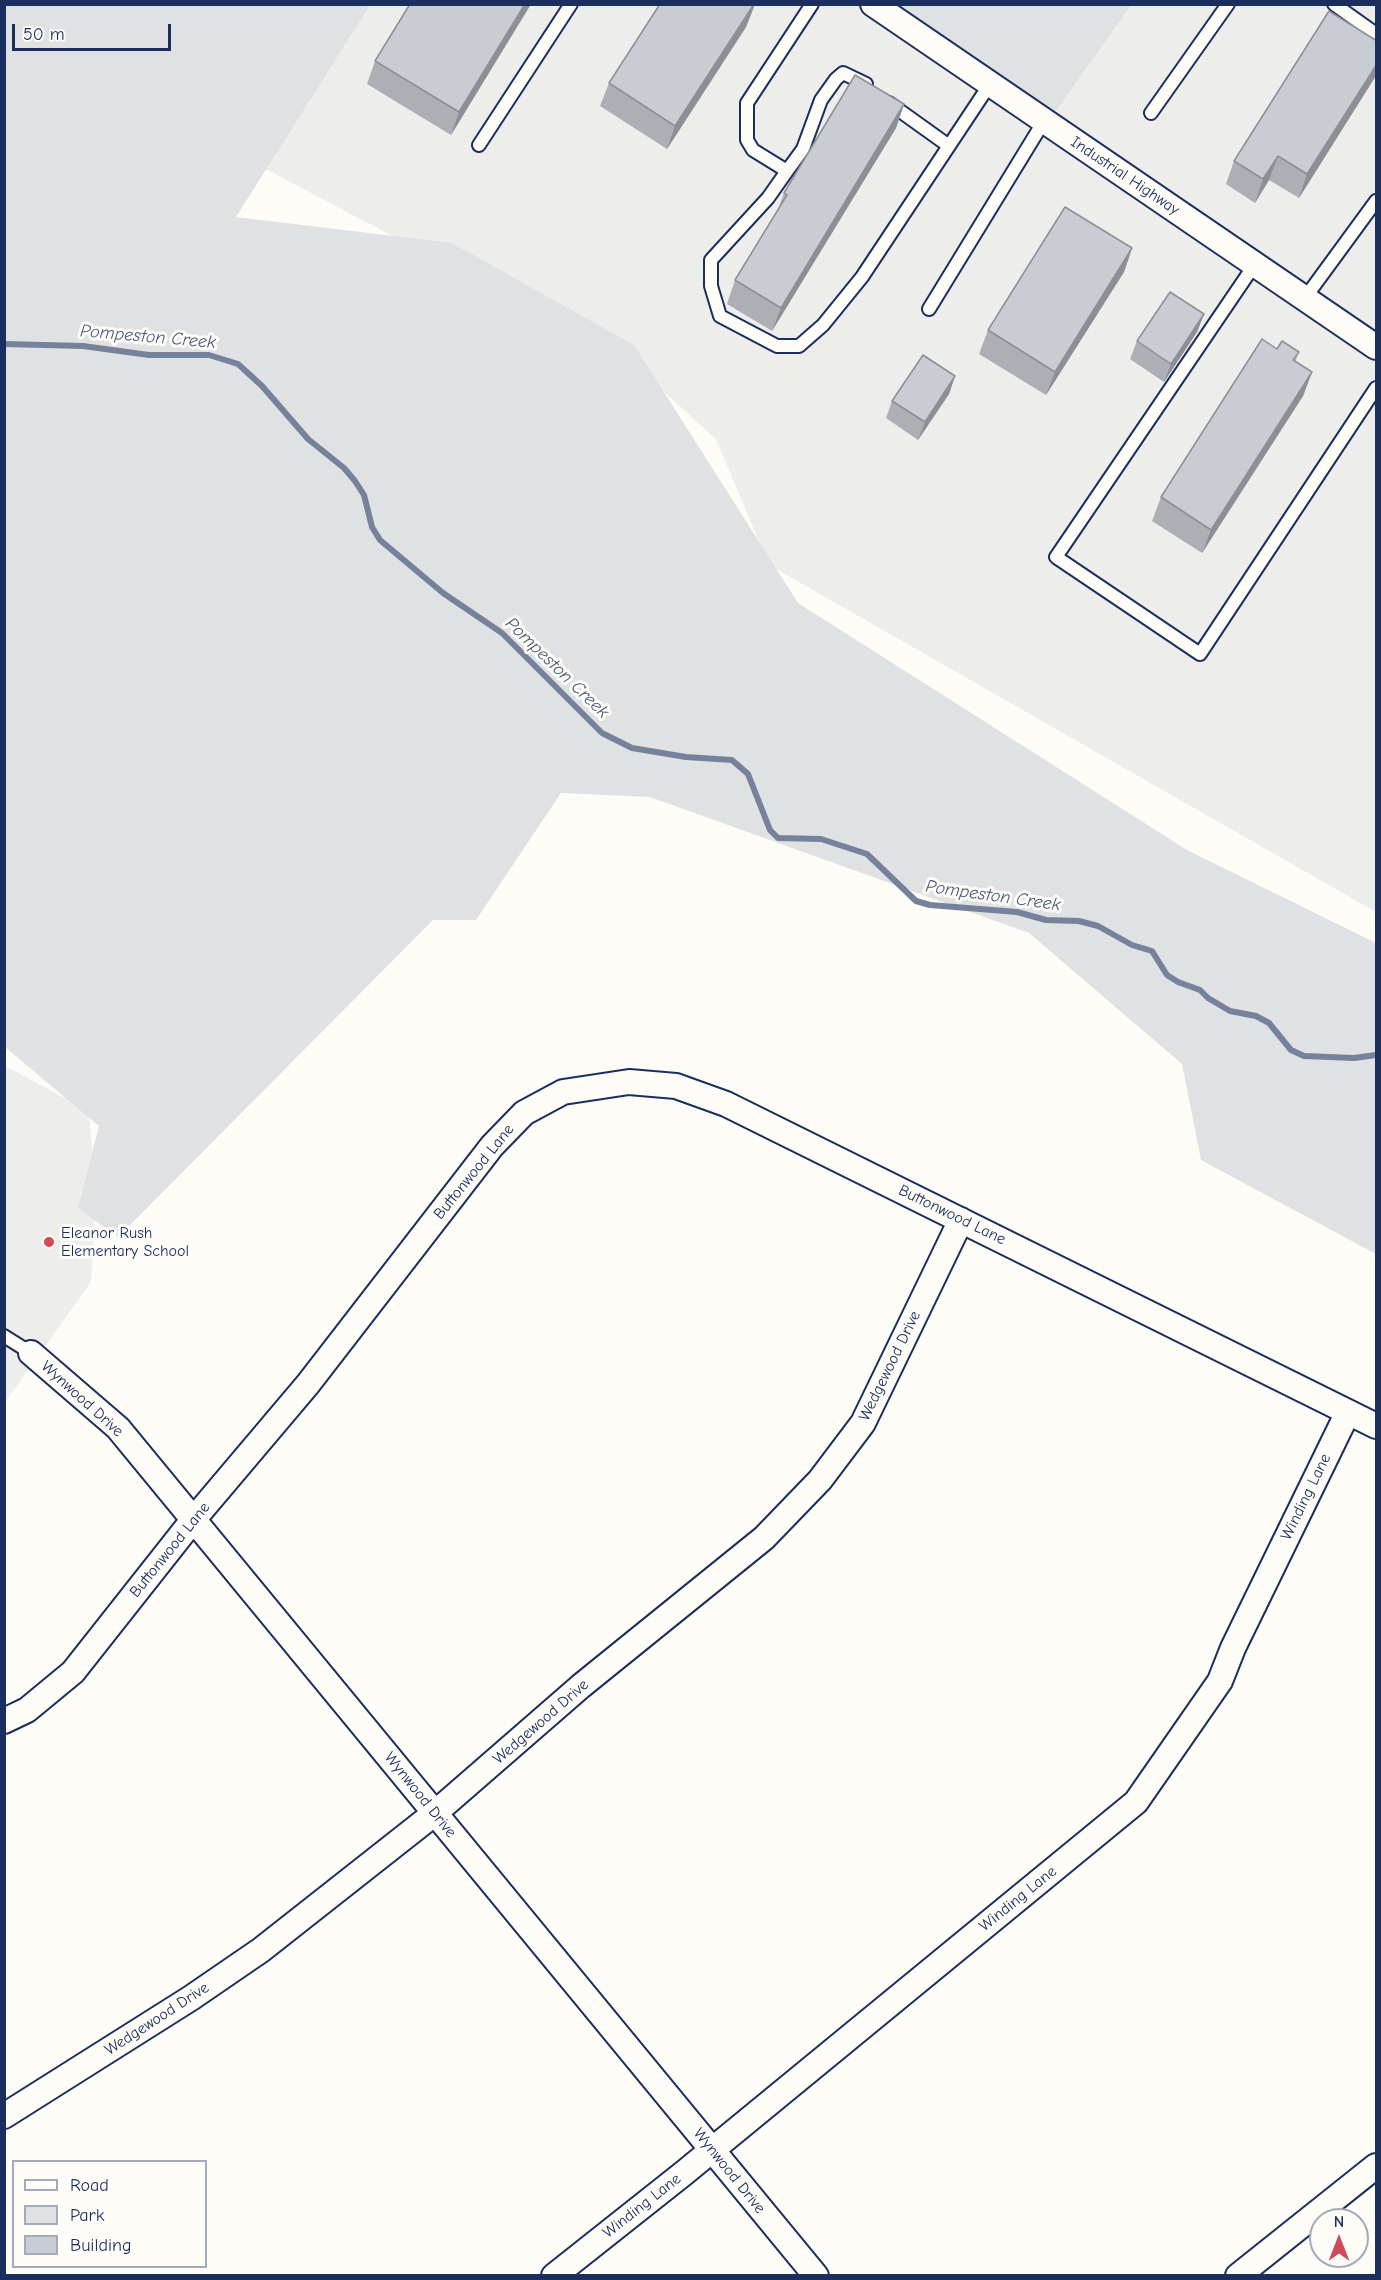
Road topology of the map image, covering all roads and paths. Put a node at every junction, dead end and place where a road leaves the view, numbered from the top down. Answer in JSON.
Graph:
{"nodes":[{"id":1,"x":571,"y":4,"type":"edge"},
{"id":2,"x":812,"y":4,"type":"edge"},
{"id":3,"x":873,"y":4,"type":"edge"},
{"id":4,"x":1228,"y":4,"type":"edge"},
{"id":5,"x":1334,"y":4,"type":"edge"},
{"id":6,"x":1377,"y":34,"type":"edge"},
{"id":7,"x":990,"y":84,"type":"junction"},
{"id":8,"x":1150,"y":113,"type":"dead end"},
{"id":9,"x":1044,"y":121,"type":"junction"},
{"id":10,"x":479,"y":145,"type":"dead end"},
{"id":11,"x":949,"y":146,"type":"junction"},
{"id":12,"x":788,"y":171,"type":"junction"},
{"id":13,"x":1377,"y":201,"type":"edge"},
{"id":14,"x":1254,"y":264,"type":"junction"},
{"id":15,"x":1305,"y":298,"type":"junction"},
{"id":16,"x":929,"y":309,"type":"dead end"},
{"id":17,"x":1377,"y":347,"type":"edge"},
{"id":18,"x":1377,"y":388,"type":"edge"},
{"id":19,"x":961,"y":1220,"type":"junction"},
{"id":20,"x":4,"y":1336,"type":"edge"},
{"id":21,"x":31,"y":1353,"type":"joint"},
{"id":22,"x":1348,"y":1412,"type":"junction"},
{"id":23,"x":1377,"y":1426,"type":"edge"},
{"id":24,"x":193,"y":1520,"type":"junction"},
{"id":25,"x":4,"y":1721,"type":"edge"},
{"id":26,"x":435,"y":1813,"type":"junction"},
{"id":27,"x":4,"y":2116,"type":"edge"},
{"id":28,"x":711,"y":2149,"type":"junction"},
{"id":29,"x":1377,"y":2166,"type":"edge"},
{"id":30,"x":554,"y":2276,"type":"edge"},
{"id":31,"x":816,"y":2276,"type":"edge"},
{"id":32,"x":1238,"y":2276,"type":"edge"}],
"edges":[{"from":1,"to":10,"type":"lane"},
{"from":2,"to":12,"type":"lane"},
{"from":3,"to":7,"type":"street","name":"Industrial Highway"},
{"from":4,"to":8,"type":"lane"},
{"from":5,"to":6,"type":"lane"},
{"from":7,"to":9,"type":"street","name":"Industrial Highway"},
{"from":7,"to":11,"type":"lane"},
{"from":9,"to":14,"type":"street","name":"Industrial Highway"},
{"from":9,"to":16,"type":"lane"},
{"from":11,"to":12,"type":"lane"},
{"from":11,"to":12,"type":"lane"},
{"from":13,"to":15,"type":"lane"},
{"from":14,"to":15,"type":"street","name":"Industrial Highway"},
{"from":14,"to":18,"type":"lane"},
{"from":15,"to":17,"type":"street","name":"Industrial Highway"},
{"from":19,"to":22,"type":"street","name":"Buttonwood Lane"},
{"from":19,"to":24,"type":"street","name":"Buttonwood Lane"},
{"from":19,"to":26,"type":"street","name":"Wedgewood Drive"},
{"from":20,"to":21,"type":"lane","name":"Wynwood Drive"},
{"from":21,"to":24,"type":"street","name":"Wynwood Drive"},
{"from":22,"to":23,"type":"street","name":"Buttonwood Lane"},
{"from":22,"to":28,"type":"street","name":"Winding Lane"},
{"from":24,"to":25,"type":"street","name":"Buttonwood Lane"},
{"from":24,"to":26,"type":"street","name":"Wynwood Drive"},
{"from":26,"to":27,"type":"street","name":"Wedgewood Drive"},
{"from":26,"to":28,"type":"street","name":"Wynwood Drive"},
{"from":28,"to":30,"type":"street","name":"Winding Lane"},
{"from":28,"to":31,"type":"street","name":"Wynwood Drive"},
{"from":29,"to":32,"type":"street"}]}
